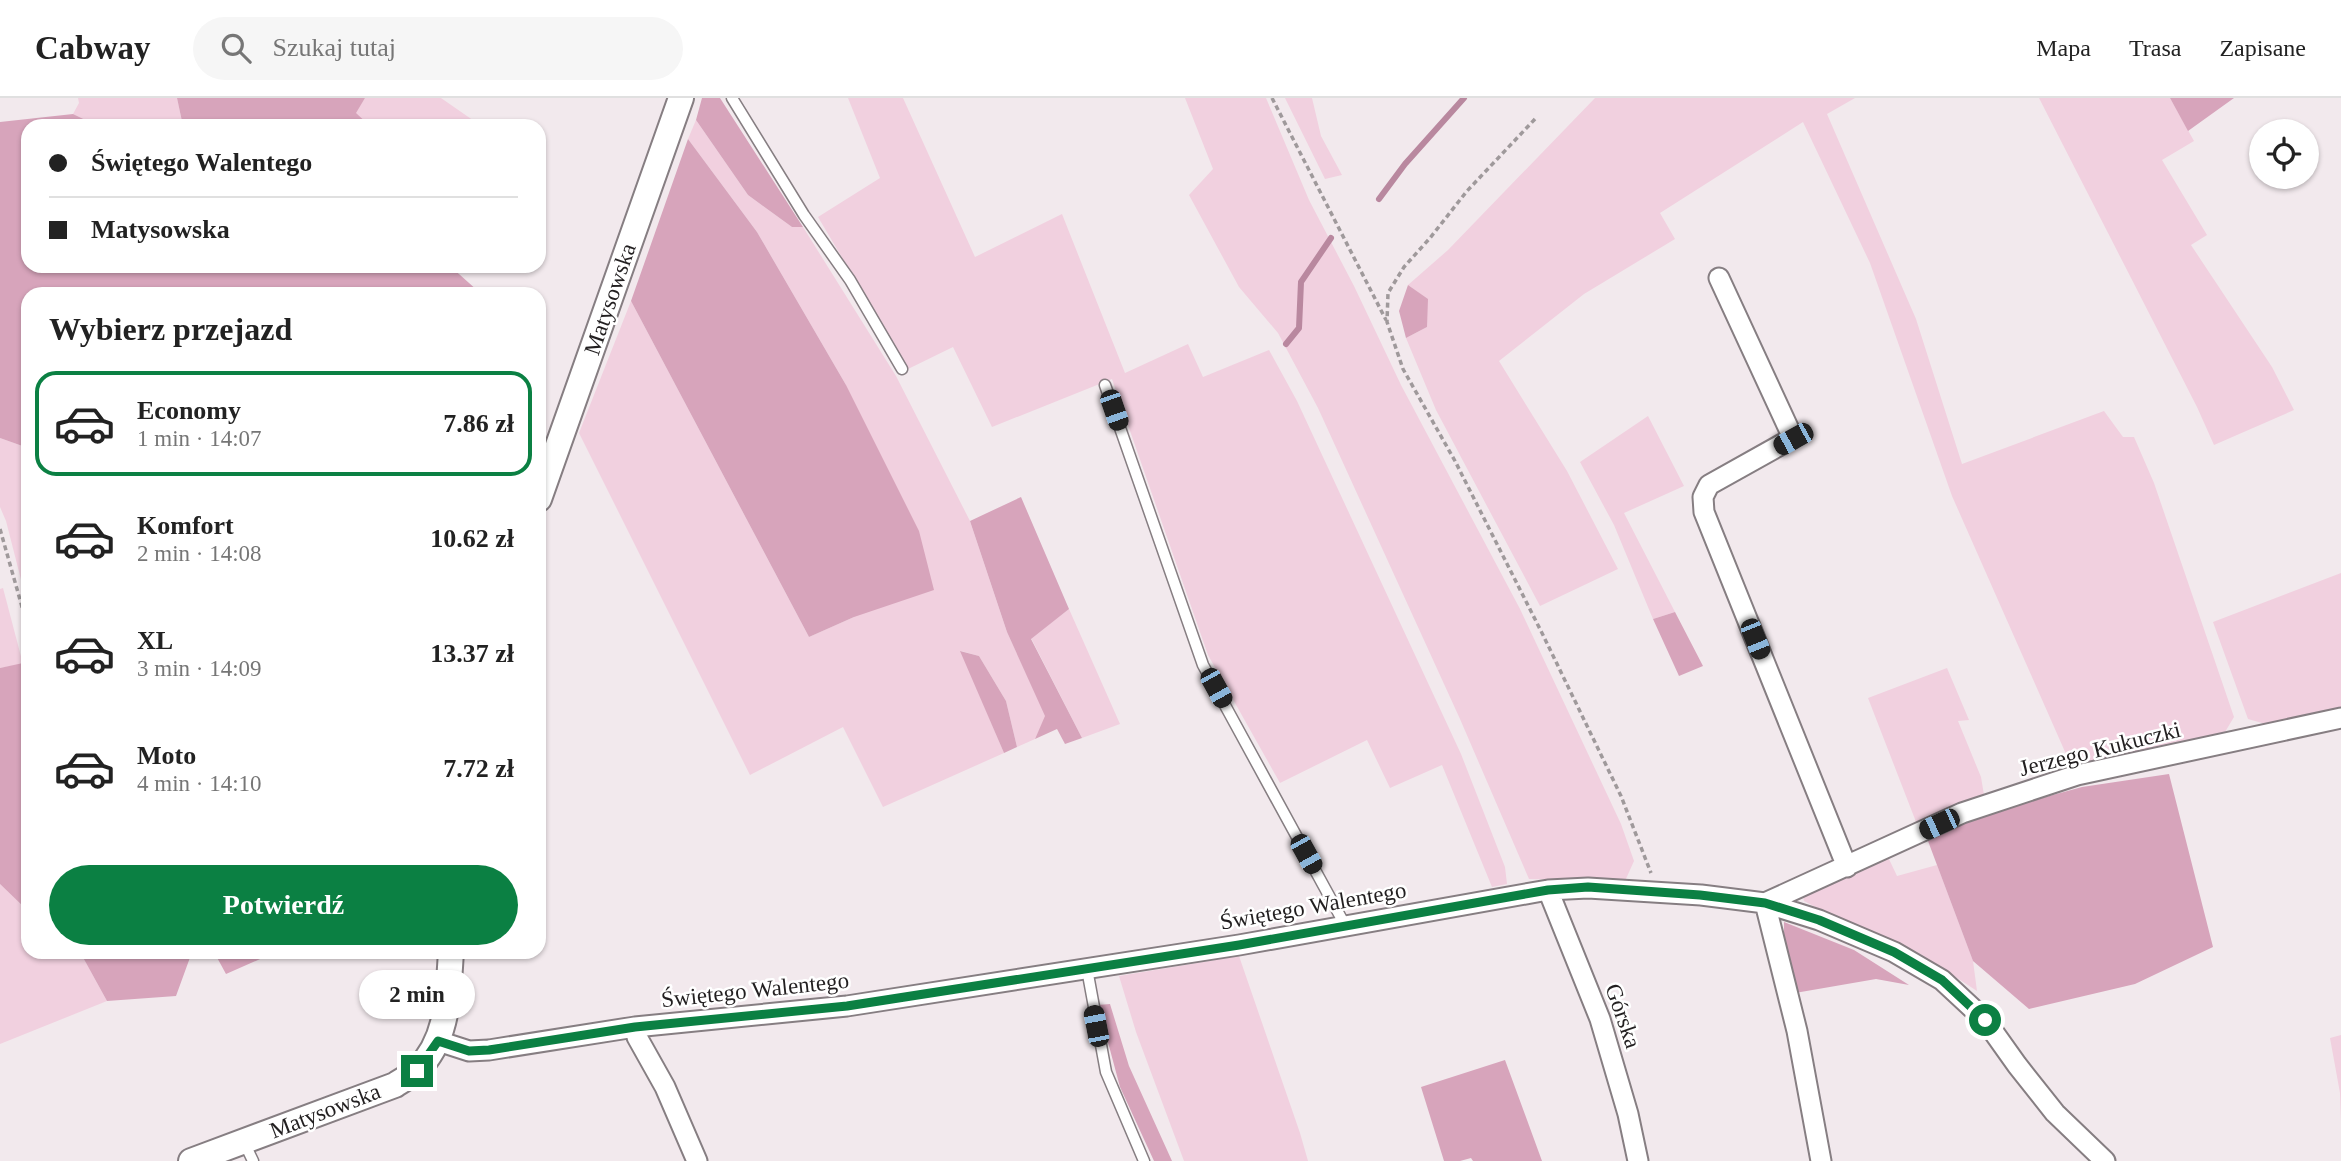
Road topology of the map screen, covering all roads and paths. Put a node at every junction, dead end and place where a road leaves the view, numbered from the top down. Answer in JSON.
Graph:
{"nodes":[{"id":1,"x":681,"y":98,"type":"edge"},
{"id":2,"x":732,"y":98,"type":"edge"},
{"id":3,"x":1272,"y":98,"type":"edge"},
{"id":4,"x":1535,"y":119,"type":"dead end"},
{"id":5,"x":1718,"y":278,"type":"dead end"},
{"id":6,"x":1387,"y":322,"type":"junction"},
{"id":7,"x":902,"y":369,"type":"dead end"},
{"id":8,"x":1105,"y":385,"type":"dead end"},
{"id":9,"x":546,"y":479,"type":"edge"},
{"id":10,"x":0,"y":529,"type":"edge"},
{"id":11,"x":21,"y":603,"type":"edge"},
{"id":12,"x":2341,"y":718,"type":"edge"},
{"id":13,"x":1847,"y":867,"type":"junction"},
{"id":14,"x":1548,"y":890,"type":"junction"},
{"id":15,"x":1657,"y":892,"type":"junction"},
{"id":16,"x":1765,"y":903,"type":"junction"},
{"id":17,"x":1345,"y":925,"type":"junction"},
{"id":18,"x":451,"y":959,"type":"edge"},
{"id":19,"x":1087,"y":970,"type":"junction"},
{"id":20,"x":635,"y":1027,"type":"junction"},
{"id":21,"x":438,"y":1041,"type":"junction"},
{"id":22,"x":249,"y":1151,"type":"edge"},
{"id":23,"x":191,"y":1161,"type":"edge"},
{"id":24,"x":697,"y":1161,"type":"edge"},
{"id":25,"x":1144,"y":1161,"type":"edge"},
{"id":26,"x":1638,"y":1161,"type":"edge"},
{"id":27,"x":1821,"y":1161,"type":"edge"},
{"id":28,"x":2105,"y":1161,"type":"edge"}],
"edges":[{"from":1,"to":9,"type":"street","name":"Matysowska"},
{"from":2,"to":7,"type":"lane"},
{"from":3,"to":6,"type":"path"},
{"from":4,"to":6,"type":"path"},
{"from":5,"to":13,"type":"street"},
{"from":6,"to":15,"type":"path"},
{"from":8,"to":17,"type":"lane"},
{"from":10,"to":11,"type":"path"},
{"from":12,"to":13,"type":"street","name":"Jerzego Kukuczki"},
{"from":13,"to":16,"type":"street","name":"Jerzego Kukuczki"},
{"from":14,"to":15,"type":"street","name":"Świętego Walentego"},
{"from":14,"to":17,"type":"street","name":"Świętego Walentego"},
{"from":14,"to":26,"type":"street","name":"Górska"},
{"from":15,"to":16,"type":"street","name":"Świętego Walentego"},
{"from":16,"to":27,"type":"street"},
{"from":16,"to":28,"type":"street","name":"Świętego Walentego"},
{"from":17,"to":19,"type":"street","name":"Świętego Walentego"},
{"from":18,"to":21,"type":"street","name":"Matysowska"},
{"from":19,"to":20,"type":"street","name":"Świętego Walentego"},
{"from":19,"to":25,"type":"lane"},
{"from":20,"to":21,"type":"street","name":"Świętego Walentego"},
{"from":20,"to":24,"type":"street"},
{"from":21,"to":22,"type":"street","name":"Matysowska"},
{"from":22,"to":23,"type":"street","name":"Matysowska"}]}
